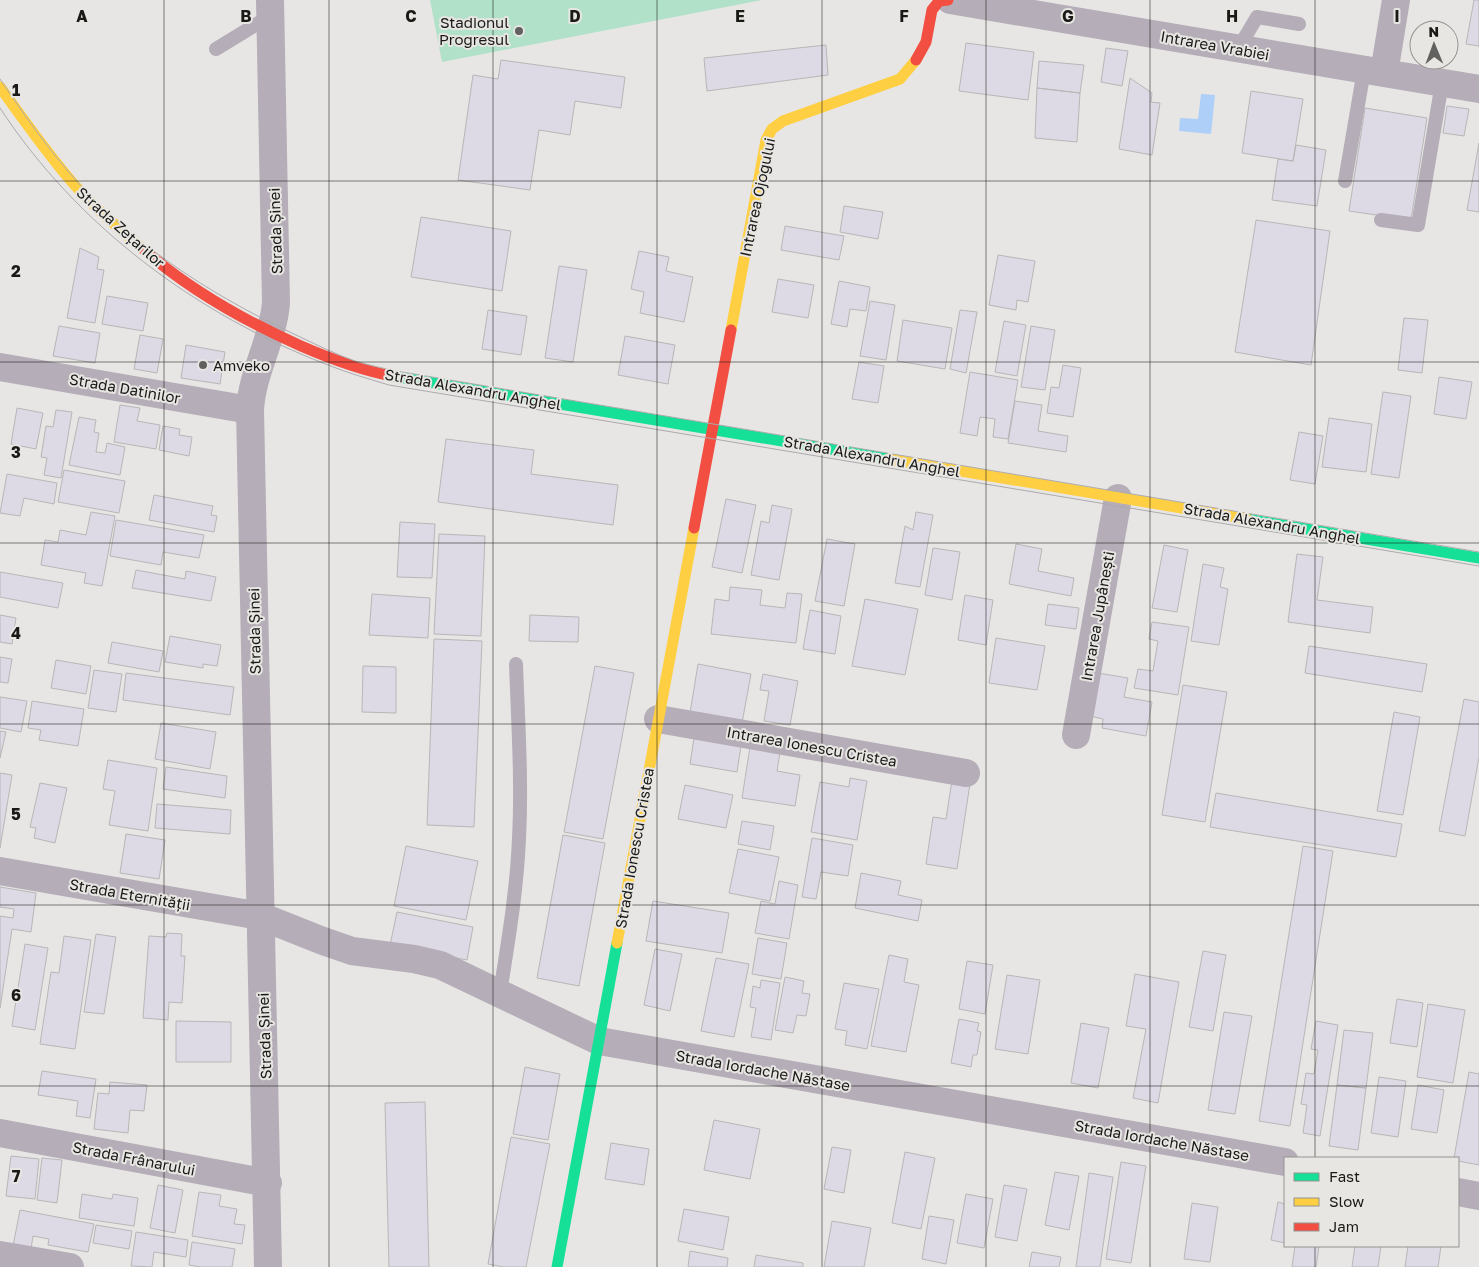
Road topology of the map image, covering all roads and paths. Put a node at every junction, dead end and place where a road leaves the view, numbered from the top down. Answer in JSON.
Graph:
{"nodes":[{"id":1,"x":946,"y":0,"type":"edge"},
{"id":2,"x":1396,"y":0,"type":"edge"},
{"id":3,"x":270,"y":8,"type":"edge"},
{"id":4,"x":1299,"y":24,"type":"dead end"},
{"id":5,"x":216,"y":49,"type":"dead end"},
{"id":6,"x":1238,"y":49,"type":"junction"},
{"id":7,"x":1374,"y":72,"type":"junction"},
{"id":8,"x":1442,"y":83,"type":"junction"},
{"id":9,"x":0,"y":87,"type":"edge"},
{"id":10,"x":1479,"y":89,"type":"edge"},
{"id":11,"x":1345,"y":180,"type":"dead end"},
{"id":12,"x":1381,"y":220,"type":"dead end"},
{"id":13,"x":272,"y":332,"type":"junction"},
{"id":14,"x":0,"y":368,"type":"edge"},
{"id":15,"x":250,"y":410,"type":"junction"},
{"id":16,"x":712,"y":429,"type":"junction"},
{"id":17,"x":1118,"y":498,"type":"junction"},
{"id":18,"x":1479,"y":558,"type":"edge"},
{"id":19,"x":516,"y":664,"type":"dead end"},
{"id":20,"x":658,"y":719,"type":"junction"},
{"id":21,"x":1076,"y":735,"type":"dead end"},
{"id":22,"x":966,"y":773,"type":"dead end"},
{"id":23,"x":0,"y":872,"type":"edge"},
{"id":24,"x":260,"y":916,"type":"junction"},
{"id":25,"x":500,"y":993,"type":"junction"},
{"id":26,"x":599,"y":1041,"type":"junction"},
{"id":27,"x":0,"y":1133,"type":"edge"},
{"id":28,"x":1284,"y":1162,"type":"edge"},
{"id":29,"x":268,"y":1183,"type":"junction"},
{"id":30,"x":1459,"y":1192,"type":"edge"},
{"id":31,"x":1479,"y":1196,"type":"edge"},
{"id":32,"x":0,"y":1254,"type":"edge"},
{"id":33,"x":70,"y":1267,"type":"edge"},
{"id":34,"x":268,"y":1267,"type":"edge"},
{"id":35,"x":557,"y":1267,"type":"edge"}],
"edges":[{"from":1,"to":6,"type":"street","name":"Intrarea Vrabiei"},
{"from":1,"to":16,"type":"main road","name":"Intrarea Ojogului"},
{"from":2,"to":7,"type":"street"},
{"from":3,"to":5,"type":"lane"},
{"from":3,"to":13,"type":"street","name":"Strada Șinei"},
{"from":4,"to":6,"type":"lane"},
{"from":6,"to":7,"type":"street","name":"Intrarea Vrabiei"},
{"from":7,"to":8,"type":"street","name":"Intrarea Vrabiei"},
{"from":7,"to":11,"type":"lane"},
{"from":8,"to":10,"type":"street","name":"Intrarea Vrabiei"},
{"from":8,"to":12,"type":"lane"},
{"from":9,"to":13,"type":"main road","name":"Strada Zețarilor"},
{"from":13,"to":15,"type":"street","name":"Strada Șinei"},
{"from":13,"to":16,"type":"main road","name":"Strada Alexandru Anghel"},
{"from":14,"to":15,"type":"street","name":"Strada Datinilor"},
{"from":15,"to":24,"type":"street","name":"Strada Șinei"},
{"from":16,"to":17,"type":"main road","name":"Strada Alexandru Anghel"},
{"from":16,"to":20,"type":"main road","name":"Strada Ionescu Cristea"},
{"from":17,"to":18,"type":"main road","name":"Strada Alexandru Anghel"},
{"from":17,"to":21,"type":"street","name":"Intrarea Jupânești"},
{"from":19,"to":25,"type":"lane"},
{"from":20,"to":22,"type":"street","name":"Intrarea Ionescu Cristea"},
{"from":20,"to":26,"type":"main road","name":"Strada Ionescu Cristea"},
{"from":23,"to":24,"type":"street","name":"Strada Eternității"},
{"from":24,"to":25,"type":"street","name":"Strada Iordache Năstase"},
{"from":24,"to":29,"type":"street","name":"Strada Șinei"},
{"from":25,"to":26,"type":"street","name":"Strada Iordache Năstase"},
{"from":26,"to":28,"type":"street","name":"Strada Iordache Năstase"},
{"from":26,"to":35,"type":"main road","name":"Strada Ionescu Cristea"},
{"from":27,"to":29,"type":"street","name":"Strada Frânarului"},
{"from":29,"to":34,"type":"street","name":"Strada Șinei"},
{"from":30,"to":31,"type":"street"},
{"from":32,"to":33,"type":"street"}]}
